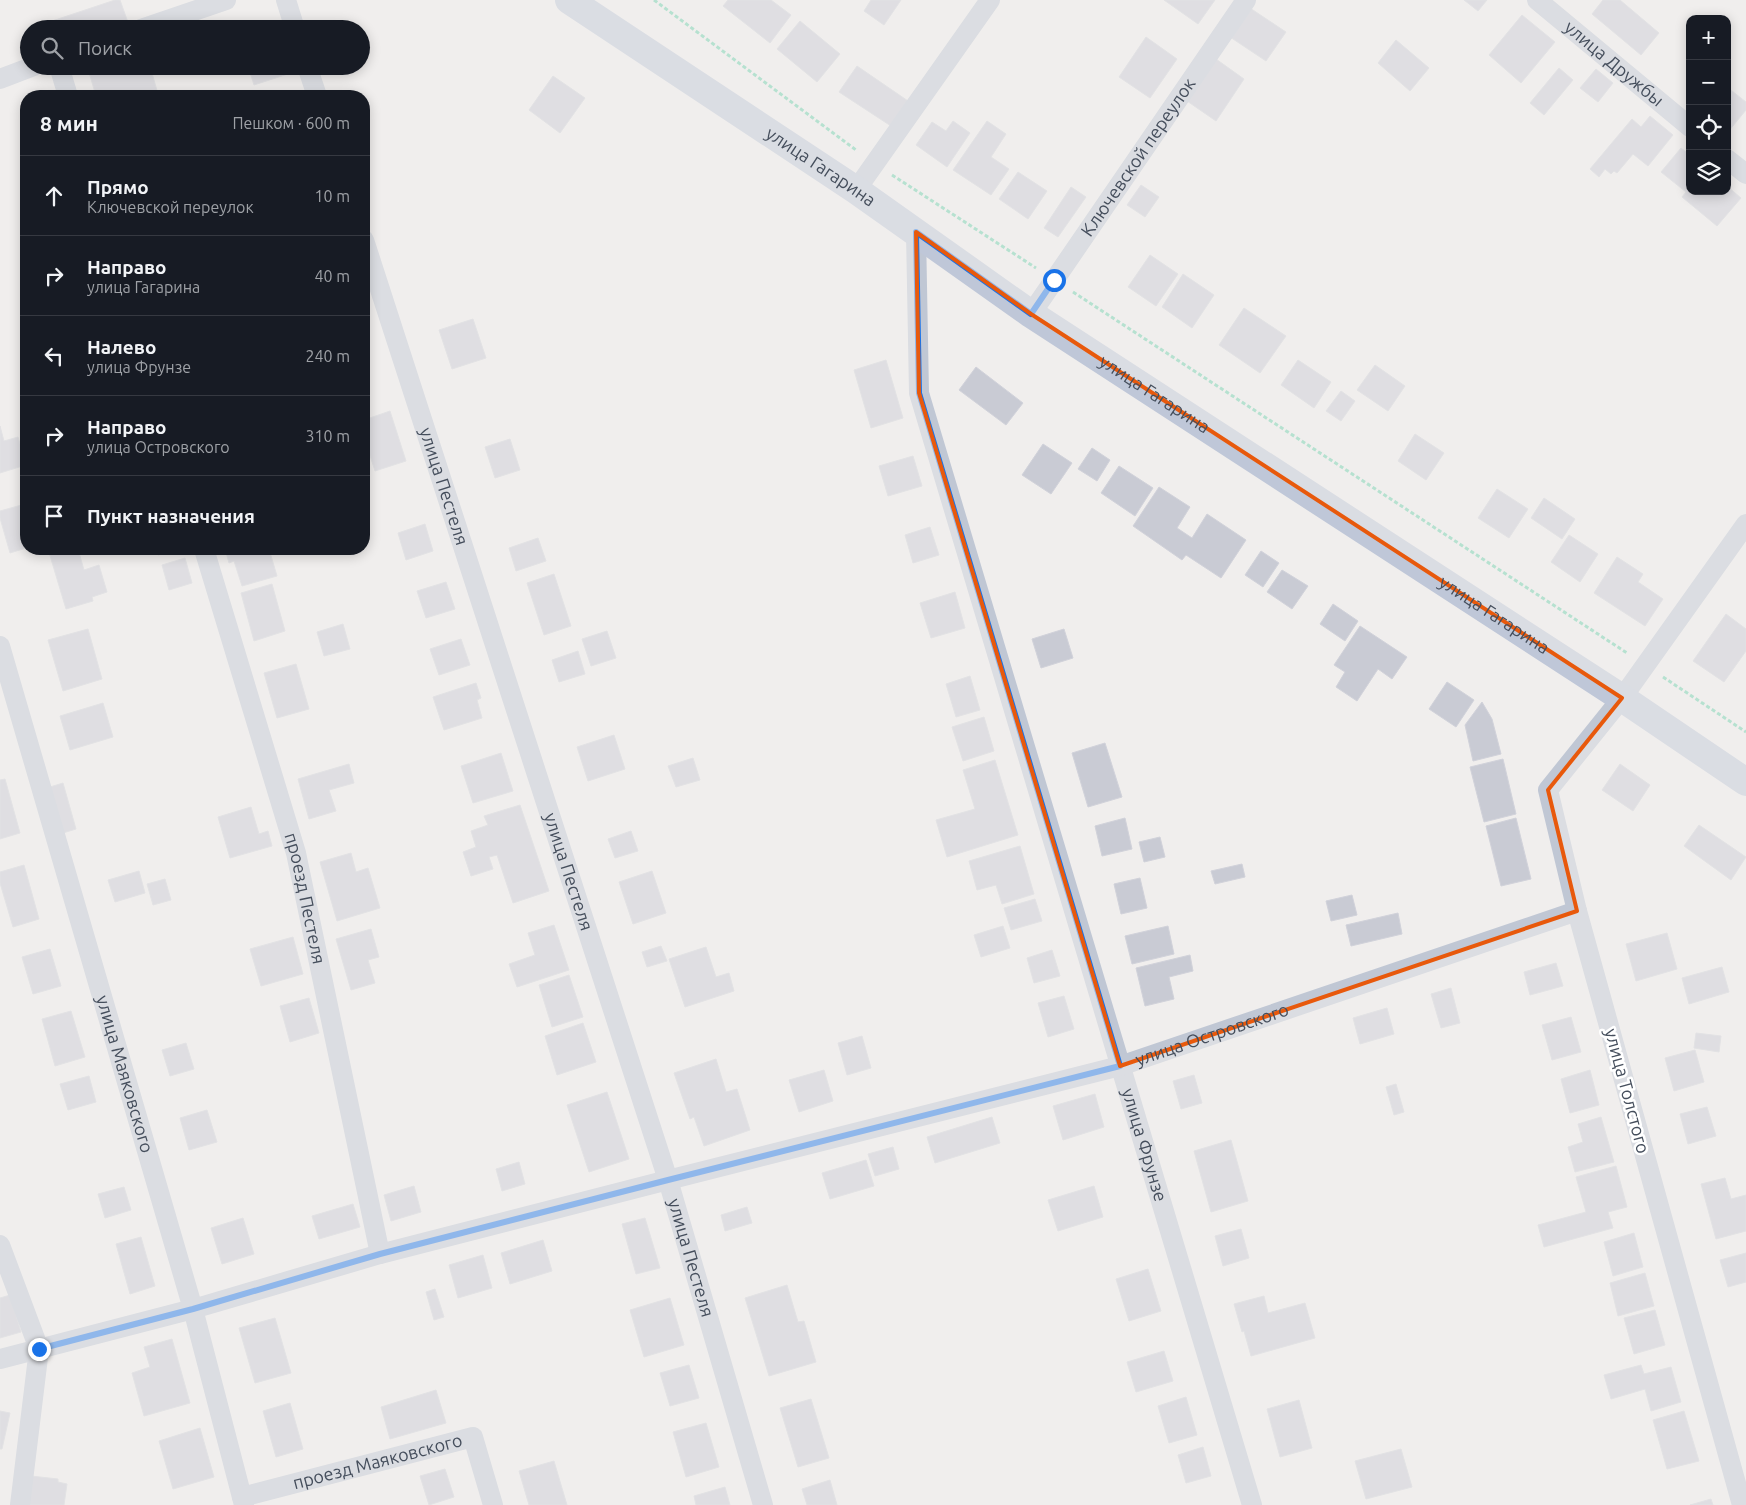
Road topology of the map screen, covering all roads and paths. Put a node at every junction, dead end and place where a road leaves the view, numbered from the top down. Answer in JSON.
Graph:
{"nodes":[{"id":1,"x":226,"y":0,"type":"edge"},
{"id":2,"x":286,"y":0,"type":"edge"},
{"id":3,"x":570,"y":0,"type":"edge"},
{"id":4,"x":654,"y":0,"type":"edge"},
{"id":5,"x":990,"y":0,"type":"edge"},
{"id":6,"x":1246,"y":0,"type":"edge"},
{"id":7,"x":1537,"y":0,"type":"edge"},
{"id":8,"x":167,"y":20,"type":"edge"},
{"id":9,"x":292,"y":20,"type":"edge"},
{"id":10,"x":20,"y":71,"type":"edge"},
{"id":11,"x":62,"y":75,"type":"edge"},
{"id":12,"x":311,"y":75,"type":"edge"},
{"id":13,"x":0,"y":79,"type":"edge"},
{"id":14,"x":66,"y":90,"type":"edge"},
{"id":15,"x":315,"y":90,"type":"edge"},
{"id":16,"x":1686,"y":124,"type":"edge"},
{"id":17,"x":1731,"y":161,"type":"edge"},
{"id":18,"x":874,"y":164,"type":"junction"},
{"id":19,"x":1746,"y":174,"type":"edge"},
{"id":20,"x":856,"y":190,"type":"junction"},
{"id":21,"x":916,"y":232,"type":"junction"},
{"id":22,"x":370,"y":259,"type":"edge"},
{"id":23,"x":1054,"y":280,"type":"junction"},
{"id":24,"x":1031,"y":314,"type":"junction"},
{"id":25,"x":1746,"y":524,"type":"edge"},
{"id":26,"x":206,"y":555,"type":"edge"},
{"id":27,"x":0,"y":646,"type":"edge"},
{"id":28,"x":1645,"y":665,"type":"junction"},
{"id":29,"x":1622,"y":698,"type":"junction"},
{"id":30,"x":1746,"y":732,"type":"edge"},
{"id":31,"x":1746,"y":782,"type":"edge"},
{"id":32,"x":1577,"y":911,"type":"junction"},
{"id":33,"x":1120,"y":1066,"type":"junction"},
{"id":34,"x":668,"y":1180,"type":"junction"},
{"id":35,"x":0,"y":1246,"type":"edge"},
{"id":36,"x":380,"y":1254,"type":"junction"},
{"id":37,"x":193,"y":1309,"type":"junction"},
{"id":38,"x":39,"y":1349,"type":"junction"},
{"id":39,"x":0,"y":1359,"type":"edge"},
{"id":40,"x":243,"y":1501,"type":"edge"},
{"id":41,"x":20,"y":1505,"type":"edge"},
{"id":42,"x":493,"y":1505,"type":"edge"},
{"id":43,"x":762,"y":1505,"type":"edge"},
{"id":44,"x":1252,"y":1505,"type":"edge"},
{"id":45,"x":1742,"y":1505,"type":"edge"}],
"edges":[{"from":1,"to":8,"type":"street"},
{"from":2,"to":9,"type":"street"},
{"from":3,"to":20,"type":"main road","name":"улица Гагарина"},
{"from":4,"to":18,"type":"path"},
{"from":5,"to":18,"type":"street"},
{"from":6,"to":23,"type":"street","name":"Ключевской переулок"},
{"from":7,"to":16,"type":"street","name":"улица Дружбы"},
{"from":10,"to":13,"type":"street"},
{"from":11,"to":14,"type":"street"},
{"from":12,"to":15,"type":"street"},
{"from":17,"to":19,"type":"street"},
{"from":18,"to":20,"type":"street"},
{"from":18,"to":23,"type":"path"},
{"from":20,"to":21,"type":"main road","name":"улица Гагарина"},
{"from":21,"to":24,"type":"main road","name":"улица Гагарина"},
{"from":21,"to":33,"type":"street","name":"улица Фрунзе"},
{"from":22,"to":34,"type":"street","name":"улица Пестеля"},
{"from":23,"to":24,"type":"street","name":"Ключевской переулок"},
{"from":23,"to":28,"type":"path"},
{"from":24,"to":29,"type":"main road","name":"улица Гагарина"},
{"from":25,"to":28,"type":"street"},
{"from":26,"to":36,"type":"street","name":"проезд Пестеля"},
{"from":27,"to":37,"type":"street","name":"улица Маяковского"},
{"from":28,"to":29,"type":"street"},
{"from":28,"to":30,"type":"path"},
{"from":29,"to":31,"type":"main road","name":"улица Гагарина"},
{"from":29,"to":32,"type":"street","name":"улица Толстого"},
{"from":32,"to":33,"type":"street","name":"улица Островского"},
{"from":32,"to":45,"type":"street","name":"улица Толстого"},
{"from":33,"to":34,"type":"street","name":"улица Островского"},
{"from":33,"to":44,"type":"street","name":"улица Фрунзе"},
{"from":34,"to":36,"type":"street","name":"улица Островского"},
{"from":34,"to":43,"type":"street","name":"улица Пестеля"},
{"from":35,"to":38,"type":"street"},
{"from":36,"to":37,"type":"street","name":"улица Островского"},
{"from":37,"to":38,"type":"street","name":"улица Островского"},
{"from":37,"to":40,"type":"street","name":"улица Маяковского"},
{"from":38,"to":39,"type":"street","name":"улица Островского"},
{"from":38,"to":41,"type":"street"},
{"from":40,"to":42,"type":"street","name":"проезд Маяковского"}]}
